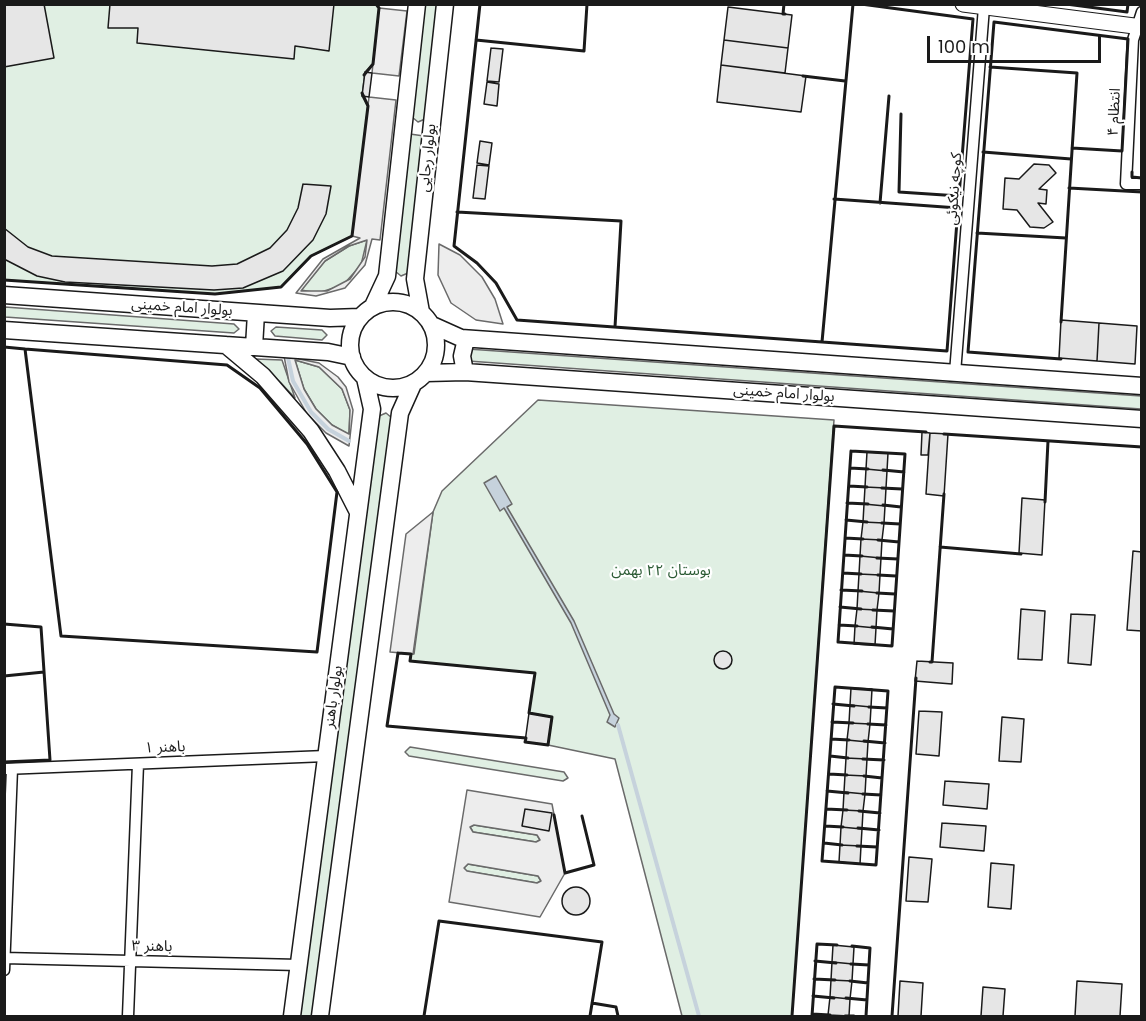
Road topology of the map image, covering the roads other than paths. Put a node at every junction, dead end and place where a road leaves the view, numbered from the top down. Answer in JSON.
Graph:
{"nodes":[{"id":1,"x":417,"y":4,"type":"edge"},
{"id":2,"x":445,"y":4,"type":"edge"},
{"id":3,"x":963,"y":4,"type":"edge"},
{"id":4,"x":984,"y":7,"type":"junction"},
{"id":5,"x":1031,"y":9,"type":"edge"},
{"id":6,"x":1140,"y":22,"type":"edge"},
{"id":7,"x":405,"y":115,"type":"junction"},
{"id":8,"x":433,"y":118,"type":"junction"},
{"id":9,"x":1142,"y":184,"type":"edge"},
{"id":10,"x":4,"y":295,"type":"edge"},
{"id":11,"x":367,"y":311,"type":"junction"},
{"id":12,"x":256,"y":313,"type":"junction"},
{"id":13,"x":426,"y":318,"type":"junction"},
{"id":14,"x":4,"y":330,"type":"edge"},
{"id":15,"x":466,"y":339,"type":"junction"},
{"id":16,"x":226,"y":345,"type":"junction"},
{"id":17,"x":254,"y":347,"type":"junction"},
{"id":18,"x":352,"y":357,"type":"junction"},
{"id":19,"x":465,"y":372,"type":"junction"},
{"id":20,"x":955,"y":373,"type":"junction"},
{"id":21,"x":365,"y":378,"type":"junction"},
{"id":22,"x":419,"y":378,"type":"junction"},
{"id":23,"x":1142,"y":386,"type":"edge"},
{"id":24,"x":1142,"y":419,"type":"edge"},
{"id":25,"x":358,"y":514,"type":"junction"},
{"id":26,"x":326,"y":756,"type":"junction"},
{"id":27,"x":138,"y":764,"type":"junction"},
{"id":28,"x":8,"y":769,"type":"edge"},
{"id":29,"x":5,"y":958,"type":"edge"},
{"id":30,"x":130,"y":961,"type":"junction"},
{"id":31,"x":299,"y":965,"type":"junction"},
{"id":32,"x":4,"y":970,"type":"edge"},
{"id":33,"x":128,"y":1017,"type":"edge"},
{"id":34,"x":292,"y":1017,"type":"edge"},
{"id":35,"x":320,"y":1017,"type":"edge"}],
"edges":[{"from":1,"to":7,"type":"main road","name":"بولوار رجایی"},
{"from":2,"to":8,"type":"main road","name":"بولوار رجایی"},
{"from":3,"to":4,"type":"street"},
{"from":4,"to":5,"type":"street"},
{"from":4,"to":20,"type":"street","name":"کوچه نیکوئی"},
{"from":5,"to":6,"type":"street"},
{"from":6,"to":9,"type":"street","name":"انتظام ۴"},
{"from":7,"to":8,"type":"main road"},
{"from":7,"to":11,"type":"main road","name":"بولوار رجایی"},
{"from":8,"to":13,"type":"main road","name":"بولوار رجایی"},
{"from":10,"to":12,"type":"main road","name":"بولوار امام خمینی"},
{"from":11,"to":12,"type":"main road","name":"بولوار امام خمینی"},
{"from":11,"to":13,"type":"main road"},
{"from":11,"to":18,"type":"main road"},
{"from":12,"to":17,"type":"main road"},
{"from":13,"to":15,"type":"main road"},
{"from":13,"to":22,"type":"main road"},
{"from":14,"to":16,"type":"main road"},
{"from":15,"to":19,"type":"main road"},
{"from":15,"to":20,"type":"main road"},
{"from":16,"to":17,"type":"main road"},
{"from":16,"to":25,"type":"main road"},
{"from":17,"to":18,"type":"main road"},
{"from":18,"to":21,"type":"main road"},
{"from":19,"to":22,"type":"main road","name":"بولوار امام خمینی"},
{"from":19,"to":24,"type":"main road","name":"بولوار امام خمینی"},
{"from":20,"to":23,"type":"main road"},
{"from":21,"to":22,"type":"main road"},
{"from":21,"to":25,"type":"main road","name":"بولوار باهنر"},
{"from":22,"to":35,"type":"main road","name":"بولوار باهنر"},
{"from":25,"to":26,"type":"main road","name":"بولوار باهنر"},
{"from":26,"to":27,"type":"street","name":"باهنر ۱"},
{"from":26,"to":31,"type":"main road","name":"بولوار باهنر"},
{"from":27,"to":28,"type":"street","name":"باهنر ۱"},
{"from":27,"to":30,"type":"street"},
{"from":28,"to":29,"type":"street"},
{"from":29,"to":30,"type":"street","name":"باهنر ۳"},
{"from":29,"to":32,"type":"street"},
{"from":30,"to":31,"type":"street","name":"باهنر ۳"},
{"from":30,"to":33,"type":"street"},
{"from":31,"to":34,"type":"main road","name":"بولوار باهنر"}]}
